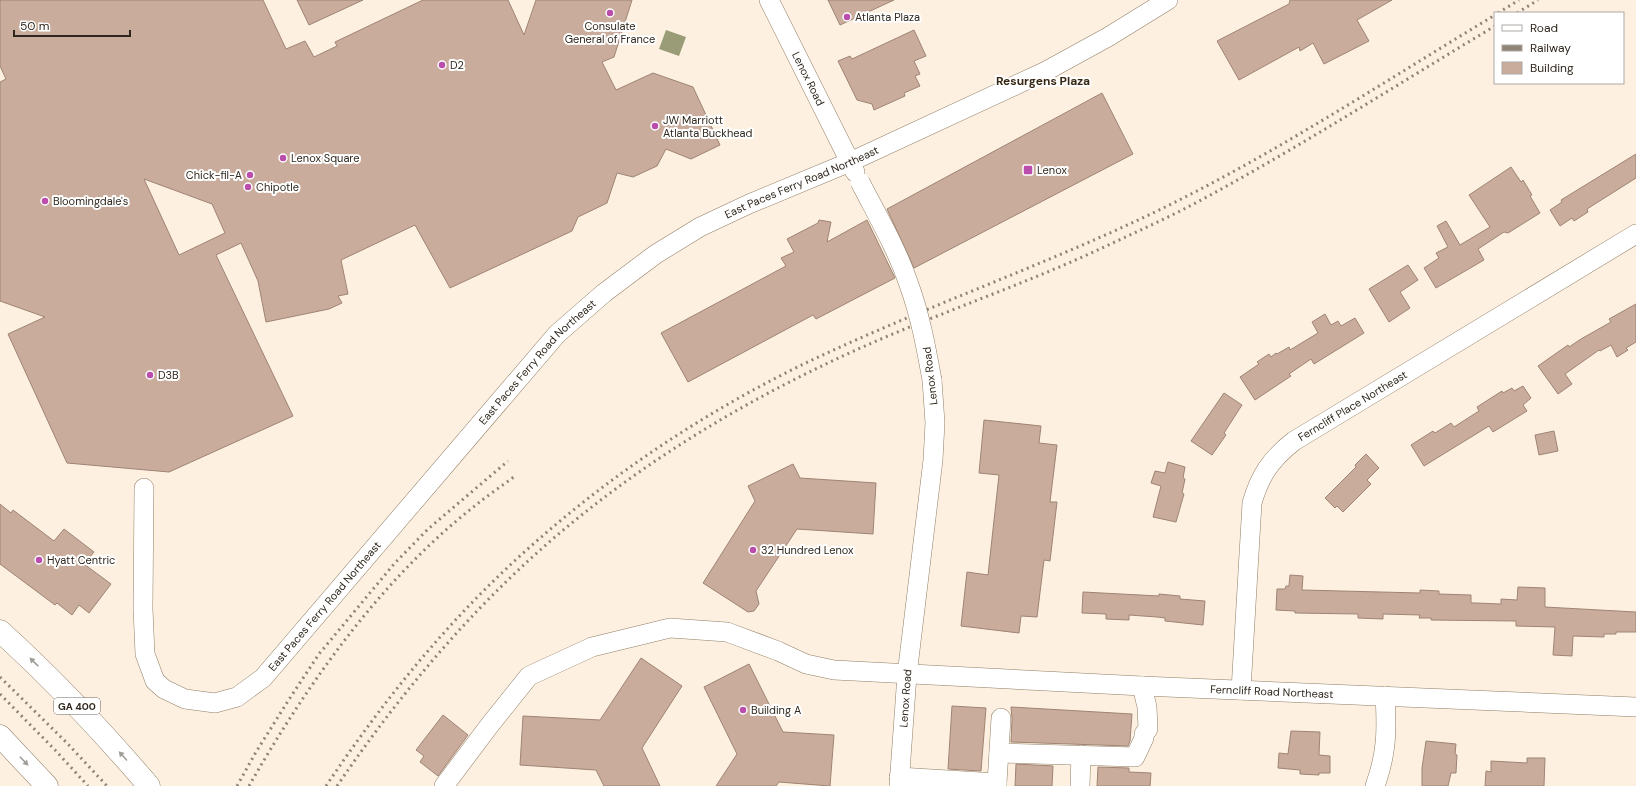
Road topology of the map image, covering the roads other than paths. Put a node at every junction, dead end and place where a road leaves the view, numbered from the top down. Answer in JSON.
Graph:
{"nodes":[{"id":1,"x":769,"y":0,"type":"edge"},
{"id":2,"x":1168,"y":0,"type":"edge"},
{"id":3,"x":850,"y":162,"type":"junction"},
{"id":4,"x":1636,"y":234,"type":"edge"},
{"id":5,"x":144,"y":488,"type":"dead end"},
{"id":6,"x":0,"y":631,"type":"edge"},
{"id":7,"x":907,"y":675,"type":"junction"},
{"id":8,"x":1136,"y":685,"type":"junction"},
{"id":9,"x":1241,"y":690,"type":"junction"},
{"id":10,"x":1386,"y":696,"type":"junction"},
{"id":11,"x":1636,"y":707,"type":"edge"},
{"id":12,"x":1001,"y":718,"type":"dead end"},
{"id":13,"x":0,"y":736,"type":"edge"},
{"id":14,"x":999,"y":753,"type":"junction"},
{"id":15,"x":1081,"y":755,"type":"junction"},
{"id":16,"x":899,"y":782,"type":"edge"},
{"id":17,"x":997,"y":785,"type":"edge"},
{"id":18,"x":47,"y":786,"type":"edge"},
{"id":19,"x":149,"y":786,"type":"edge"},
{"id":20,"x":444,"y":786,"type":"edge"},
{"id":21,"x":1080,"y":786,"type":"edge"},
{"id":22,"x":1375,"y":786,"type":"edge"}],
"edges":[{"from":1,"to":3,"type":"street","name":"Lenox Road"},
{"from":2,"to":3,"type":"street","name":"East Paces Ferry Road Northeast"},
{"from":3,"to":5,"type":"street","name":"East Paces Ferry Road Northeast"},
{"from":3,"to":7,"type":"street","name":"Lenox Road","bridge":true},
{"from":4,"to":9,"type":"street","name":"Ferncliff Place Northeast"},
{"from":19,"to":6,"type":"highway","number":"GA 400","one_way":true},
{"from":7,"to":8,"type":"street","name":"Ferncliff Road Northeast"},
{"from":7,"to":16,"type":"street","name":"Lenox Road"},
{"from":7,"to":20,"type":"street","name":"Ferncliff Road Northeast"},
{"from":8,"to":9,"type":"street","name":"Ferncliff Road Northeast"},
{"from":8,"to":15,"type":"street"},
{"from":9,"to":10,"type":"street","name":"Ferncliff Road Northeast"},
{"from":10,"to":11,"type":"street","name":"Ferncliff Road Northeast"},
{"from":10,"to":22,"type":"street"},
{"from":12,"to":14,"type":"street"},
{"from":13,"to":18,"type":"highway","one_way":true},
{"from":14,"to":15,"type":"street"},
{"from":14,"to":17,"type":"street"},
{"from":15,"to":21,"type":"street"},
{"from":16,"to":17,"type":"street"}]}
